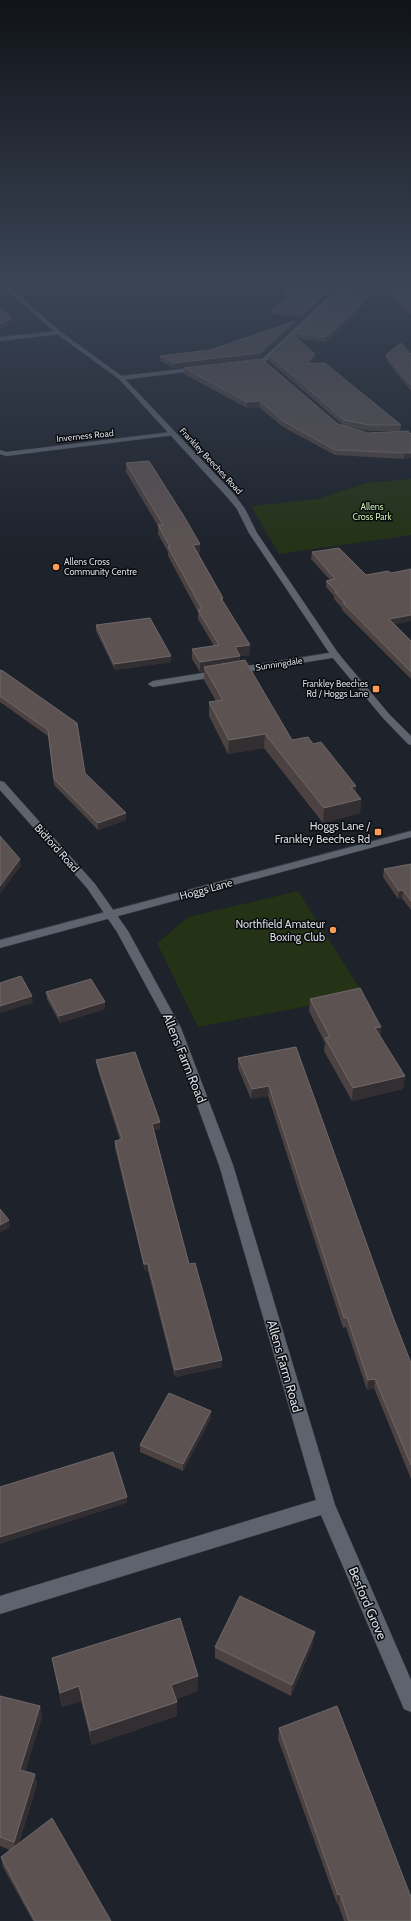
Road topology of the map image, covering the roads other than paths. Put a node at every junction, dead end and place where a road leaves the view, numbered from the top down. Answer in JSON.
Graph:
{"nodes":[{"id":1,"x":115,"y":374,"type":"edge"},
{"id":2,"x":161,"y":374,"type":"edge"},
{"id":3,"x":121,"y":378,"type":"junction"},
{"id":4,"x":172,"y":434,"type":"junction"},
{"id":5,"x":3,"y":453,"type":"edge"},
{"id":6,"x":0,"y":459,"type":"edge"},
{"id":7,"x":335,"y":655,"type":"junction"},
{"id":8,"x":153,"y":684,"type":"dead end"},
{"id":9,"x":411,"y":742,"type":"edge"},
{"id":10,"x":0,"y":784,"type":"edge"},
{"id":11,"x":411,"y":834,"type":"edge"},
{"id":12,"x":111,"y":915,"type":"junction"},
{"id":13,"x":0,"y":944,"type":"edge"},
{"id":14,"x":326,"y":1504,"type":"junction"},
{"id":15,"x":0,"y":1605,"type":"edge"},
{"id":16,"x":411,"y":1702,"type":"edge"}],
"edges":[{"from":1,"to":3,"type":"street","name":"Frankley Beeches Road"},
{"from":2,"to":3,"type":"street"},
{"from":3,"to":4,"type":"street","name":"Frankley Beeches Road"},
{"from":4,"to":5,"type":"street","name":"Inverness Road"},
{"from":4,"to":7,"type":"street","name":"Frankley Beeches Road"},
{"from":5,"to":6,"type":"street"},
{"from":7,"to":8,"type":"street","name":"Sunningdale"},
{"from":7,"to":9,"type":"street","name":"Frankley Beeches Road"},
{"from":10,"to":12,"type":"street","name":"Bidford Road"},
{"from":11,"to":12,"type":"street","name":"Hoggs Lane"},
{"from":12,"to":13,"type":"street","name":"Hoggs Lane"},
{"from":12,"to":14,"type":"street","name":"Allens Farm Road"},
{"from":14,"to":15,"type":"street"},
{"from":14,"to":16,"type":"street","name":"Besford Grove"}]}
